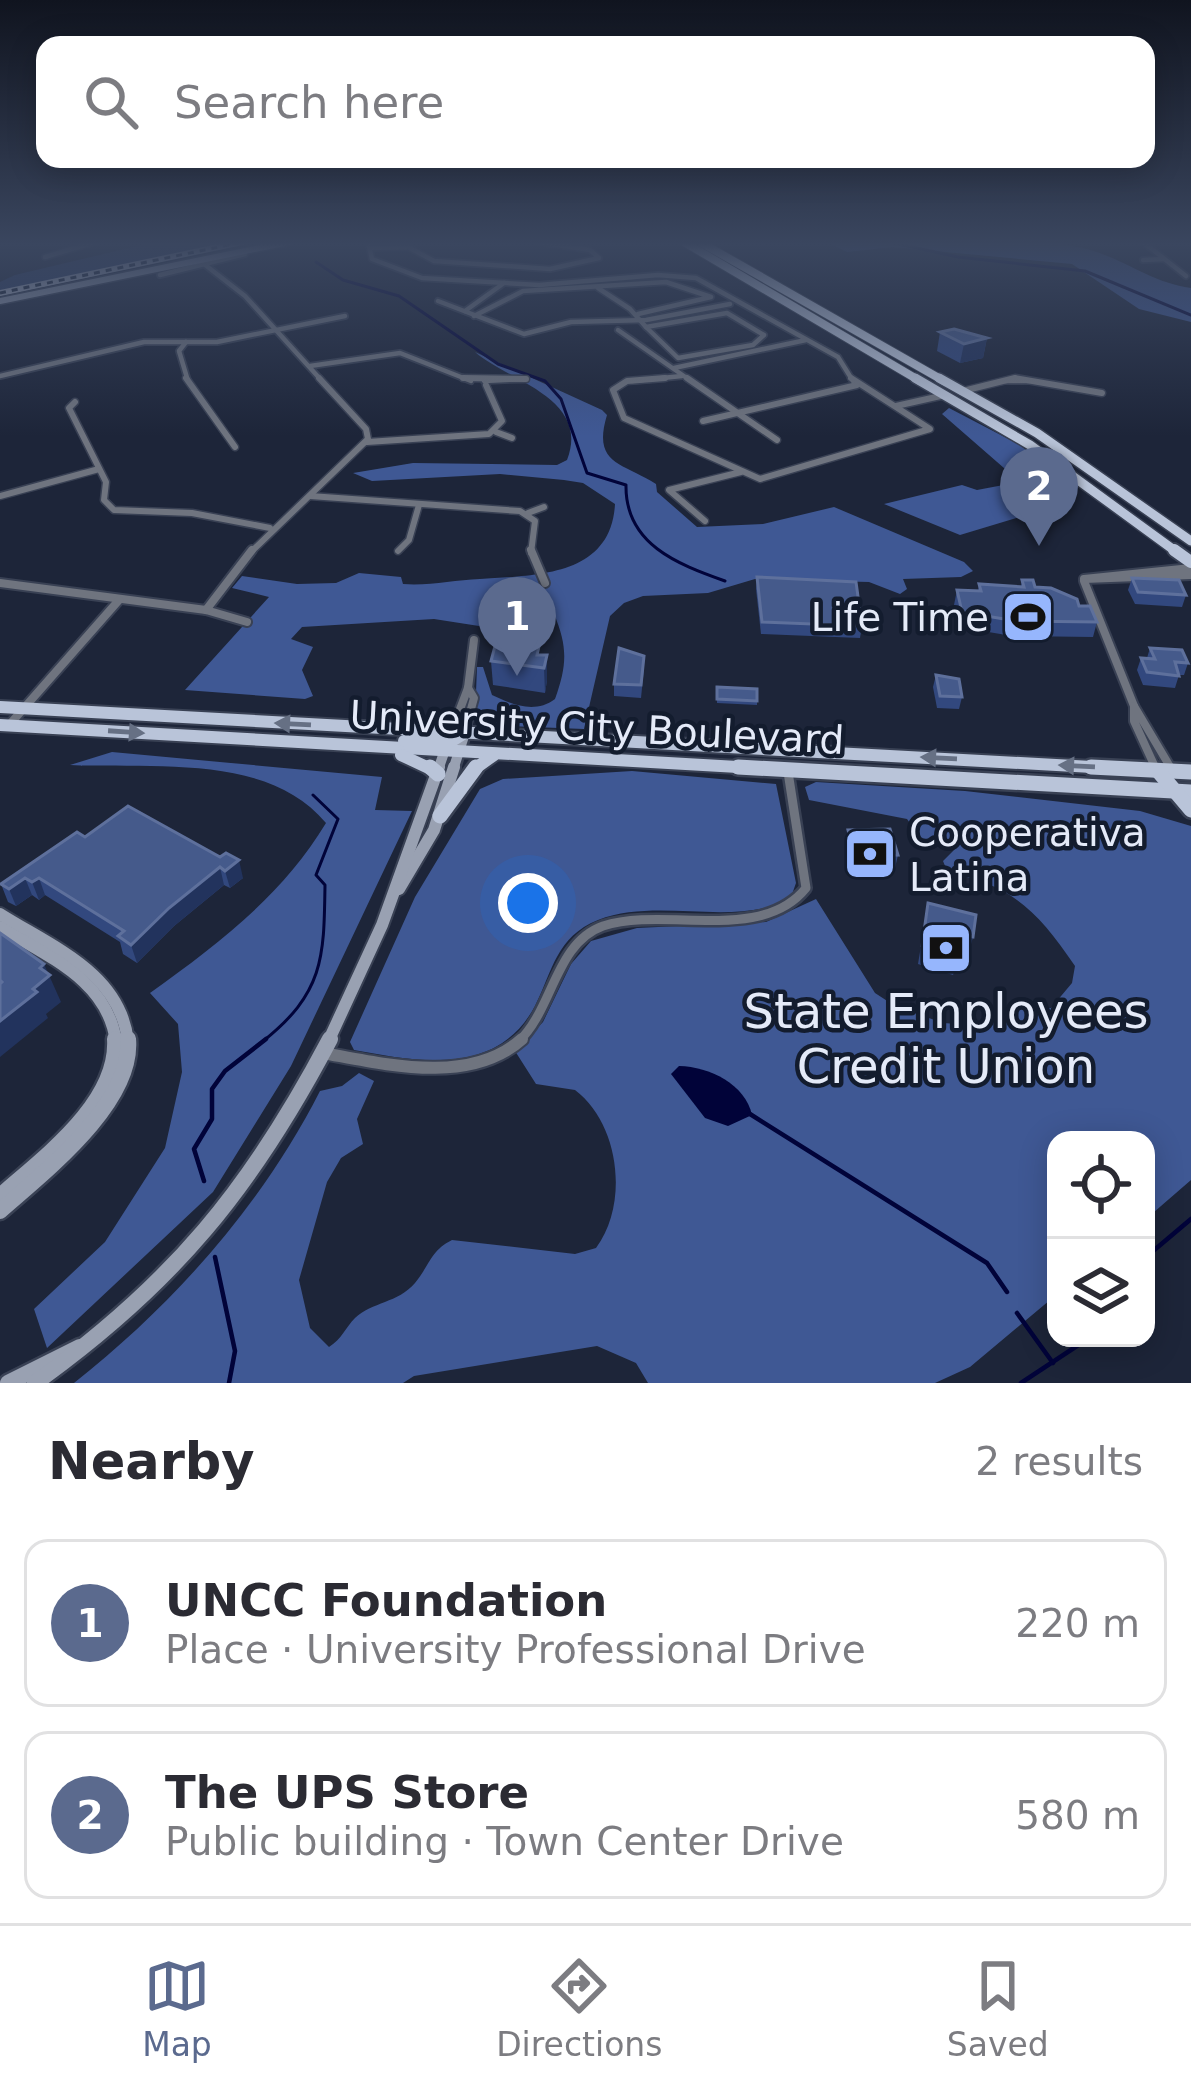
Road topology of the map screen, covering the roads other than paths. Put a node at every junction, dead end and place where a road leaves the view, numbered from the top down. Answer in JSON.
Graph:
{"nodes":[{"id":1,"x":254,"y":307,"type":"edge"},
{"id":2,"x":453,"y":307,"type":"edge"},
{"id":3,"x":471,"y":307,"type":"edge"},
{"id":4,"x":493,"y":307,"type":"edge"},
{"id":5,"x":622,"y":307,"type":"edge"},
{"id":6,"x":679,"y":307,"type":"edge"},
{"id":7,"x":716,"y":307,"type":"edge"},
{"id":8,"x":748,"y":307,"type":"edge"},
{"id":9,"x":793,"y":307,"type":"edge"},
{"id":10,"x":815,"y":307,"type":"edge"},
{"id":11,"x":674,"y":308,"type":"junction"},
{"id":12,"x":464,"y":311,"type":"junction"},
{"id":13,"x":682,"y":313,"type":"junction"},
{"id":14,"x":345,"y":316,"type":"dead end"},
{"id":15,"x":474,"y":316,"type":"junction"},
{"id":16,"x":690,"y":319,"type":"junction"},
{"id":17,"x":610,"y":321,"type":"junction"},
{"id":18,"x":640,"y":321,"type":"junction"},
{"id":19,"x":277,"y":331,"type":"junction"},
{"id":20,"x":849,"y":339,"type":"junction"},
{"id":21,"x":808,"y":340,"type":"junction"},
{"id":22,"x":187,"y":341,"type":"junction"},
{"id":23,"x":409,"y":345,"type":"dead end"},
{"id":24,"x":402,"y":353,"type":"junction"},
{"id":25,"x":309,"y":366,"type":"junction"},
{"id":26,"x":673,"y":369,"type":"junction"},
{"id":27,"x":0,"y":376,"type":"edge"},
{"id":28,"x":682,"y":376,"type":"junction"},
{"id":29,"x":526,"y":379,"type":"dead end"},
{"id":30,"x":485,"y":384,"type":"junction"},
{"id":31,"x":858,"y":385,"type":"junction"},
{"id":32,"x":963,"y":391,"type":"junction"},
{"id":33,"x":1102,"y":392,"type":"dead end"},
{"id":34,"x":948,"y":395,"type":"junction"},
{"id":35,"x":75,"y":402,"type":"dead end"},
{"id":36,"x":894,"y":407,"type":"junction"},
{"id":37,"x":739,"y":413,"type":"junction"},
{"id":38,"x":703,"y":421,"type":"dead end"},
{"id":39,"x":494,"y":431,"type":"junction"},
{"id":40,"x":512,"y":438,"type":"dead end"},
{"id":41,"x":777,"y":440,"type":"dead end"},
{"id":42,"x":367,"y":442,"type":"junction"},
{"id":43,"x":235,"y":447,"type":"dead end"},
{"id":44,"x":1088,"y":466,"type":"junction"},
{"id":45,"x":99,"y":469,"type":"junction"},
{"id":46,"x":743,"y":472,"type":"junction"},
{"id":47,"x":0,"y":496,"type":"edge"},
{"id":48,"x":309,"y":496,"type":"junction"},
{"id":49,"x":419,"y":505,"type":"junction"},
{"id":50,"x":544,"y":507,"type":"dead end"},
{"id":51,"x":526,"y":514,"type":"junction"},
{"id":52,"x":705,"y":521,"type":"dead end"},
{"id":53,"x":272,"y":528,"type":"junction"},
{"id":54,"x":1191,"y":541,"type":"edge"},
{"id":55,"x":398,"y":551,"type":"dead end"},
{"id":56,"x":1191,"y":565,"type":"edge"},
{"id":57,"x":0,"y":583,"type":"edge"},
{"id":58,"x":545,"y":584,"type":"dead end"},
{"id":59,"x":120,"y":599,"type":"junction"},
{"id":60,"x":206,"y":610,"type":"junction"},
{"id":61,"x":247,"y":622,"type":"dead end"},
{"id":62,"x":474,"y":640,"type":"dead end"},
{"id":63,"x":0,"y":707,"type":"edge"},
{"id":64,"x":23,"y":709,"type":"junction"},
{"id":65,"x":4,"y":725,"type":"edge"},
{"id":66,"x":289,"y":742,"type":"junction"},
{"id":67,"x":455,"y":742,"type":"junction"},
{"id":68,"x":347,"y":746,"type":"junction"},
{"id":69,"x":501,"y":755,"type":"junction"},
{"id":70,"x":896,"y":756,"type":"junction"},
{"id":71,"x":1165,"y":771,"type":"junction"},
{"id":72,"x":788,"y":772,"type":"junction"},
{"id":73,"x":1191,"y":772,"type":"edge"},
{"id":74,"x":438,"y":774,"type":"junction"},
{"id":75,"x":899,"y":778,"type":"junction"},
{"id":76,"x":1186,"y":793,"type":"edge"},
{"id":77,"x":1191,"y":810,"type":"edge"},
{"id":78,"x":440,"y":816,"type":"junction"},
{"id":79,"x":397,"y":891,"type":"junction"},
{"id":80,"x":0,"y":914,"type":"edge"},
{"id":81,"x":0,"y":927,"type":"edge"},
{"id":82,"x":322,"y":1053,"type":"junction"},
{"id":83,"x":0,"y":1196,"type":"edge"},
{"id":84,"x":0,"y":1211,"type":"edge"},
{"id":85,"x":93,"y":1340,"type":"junction"},
{"id":86,"x":8,"y":1383,"type":"edge"},
{"id":87,"x":35,"y":1383,"type":"edge"}],
"edges":[{"from":1,"to":19,"type":"street"},
{"from":2,"to":12,"type":"street"},
{"from":3,"to":12,"type":"street"},
{"from":4,"to":15,"type":"street"},
{"from":5,"to":18,"type":"street"},
{"from":6,"to":11,"type":"street"},
{"from":7,"to":13,"type":"street"},
{"from":8,"to":21,"type":"street"},
{"from":9,"to":20,"type":"main road"},
{"from":10,"to":32,"type":"main road"},
{"from":11,"to":13,"type":"street"},
{"from":11,"to":18,"type":"street"},
{"from":12,"to":15,"type":"street"},
{"from":13,"to":16,"type":"street"},
{"from":13,"to":18,"type":"street"},
{"from":14,"to":19,"type":"street"},
{"from":15,"to":17,"type":"street"},
{"from":16,"to":18,"type":"street"},
{"from":16,"to":18,"type":"street"},
{"from":17,"to":18,"type":"street"},
{"from":17,"to":26,"type":"street"},
{"from":19,"to":22,"type":"street"},
{"from":19,"to":25,"type":"street"},
{"from":20,"to":32,"type":"main road"},
{"from":20,"to":34,"type":"main road"},
{"from":21,"to":26,"type":"street"},
{"from":21,"to":31,"type":"street"},
{"from":22,"to":27,"type":"street"},
{"from":22,"to":43,"type":"street"},
{"from":23,"to":24,"type":"street"},
{"from":24,"to":25,"type":"street"},
{"from":24,"to":30,"type":"street"},
{"from":25,"to":42,"type":"street"},
{"from":26,"to":28,"type":"street"},
{"from":28,"to":37,"type":"street"},
{"from":28,"to":46,"type":"street"},
{"from":29,"to":30,"type":"street"},
{"from":30,"to":39,"type":"street"},
{"from":31,"to":36,"type":"street"},
{"from":31,"to":37,"type":"street"},
{"from":32,"to":33,"type":"street"},
{"from":32,"to":44,"type":"main road"},
{"from":34,"to":36,"type":"street"},
{"from":34,"to":44,"type":"main road"},
{"from":34,"to":56,"type":"main road"},
{"from":35,"to":45,"type":"street"},
{"from":36,"to":46,"type":"street"},
{"from":37,"to":38,"type":"street"},
{"from":37,"to":41,"type":"street"},
{"from":39,"to":40,"type":"street"},
{"from":39,"to":42,"type":"street"},
{"from":42,"to":48,"type":"street"},
{"from":44,"to":54,"type":"main road"},
{"from":45,"to":47,"type":"street"},
{"from":45,"to":53,"type":"street"},
{"from":46,"to":52,"type":"street"},
{"from":48,"to":49,"type":"street"},
{"from":48,"to":53,"type":"street"},
{"from":49,"to":51,"type":"street"},
{"from":49,"to":55,"type":"street"},
{"from":50,"to":51,"type":"street"},
{"from":51,"to":58,"type":"street"},
{"from":53,"to":60,"type":"street"},
{"from":56,"to":71,"type":"street"},
{"from":57,"to":59,"type":"street"},
{"from":59,"to":60,"type":"street"},
{"from":59,"to":64,"type":"street"},
{"from":60,"to":61,"type":"street"},
{"from":62,"to":67,"type":"street"},
{"from":63,"to":64,"type":"main road","name":"University City Boulevard"},
{"from":64,"to":65,"type":"street"},
{"from":67,"to":64,"type":"main road","name":"University City Boulevard","one_way":true},
{"from":65,"to":66,"type":"main road","name":"University City Boulevard","one_way":true},
{"from":66,"to":67,"type":"main road"},
{"from":66,"to":68,"type":"main road","name":"University City Boulevard"},
{"from":67,"to":68,"type":"main road","name":"University City Boulevard"},
{"from":67,"to":69,"type":"main road","name":"University City Boulevard"},
{"from":67,"to":70,"type":"main road","name":"University City Boulevard"},
{"from":67,"to":74,"type":"street"},
{"from":67,"to":78,"type":"street"},
{"from":68,"to":74,"type":"main road"},
{"from":69,"to":72,"type":"main road","name":"University City Boulevard"},
{"from":69,"to":78,"type":"main road"},
{"from":71,"to":70,"type":"main road","name":"University City Boulevard","one_way":true},
{"from":70,"to":75,"type":"street"},
{"from":71,"to":73,"type":"main road","name":"University City Boulevard"},
{"from":71,"to":76,"type":"main road"},
{"from":72,"to":75,"type":"main road","name":"University City Boulevard"},
{"from":72,"to":82,"type":"street"},
{"from":74,"to":79,"type":"street"},
{"from":75,"to":76,"type":"main road","name":"University City Boulevard"},
{"from":76,"to":77,"type":"main road"},
{"from":78,"to":79,"type":"street"},
{"from":79,"to":82,"type":"street"},
{"from":80,"to":84,"type":"street"},
{"from":81,"to":83,"type":"street"},
{"from":82,"to":85,"type":"street"},
{"from":85,"to":86,"type":"street"},
{"from":85,"to":87,"type":"street"}]}
